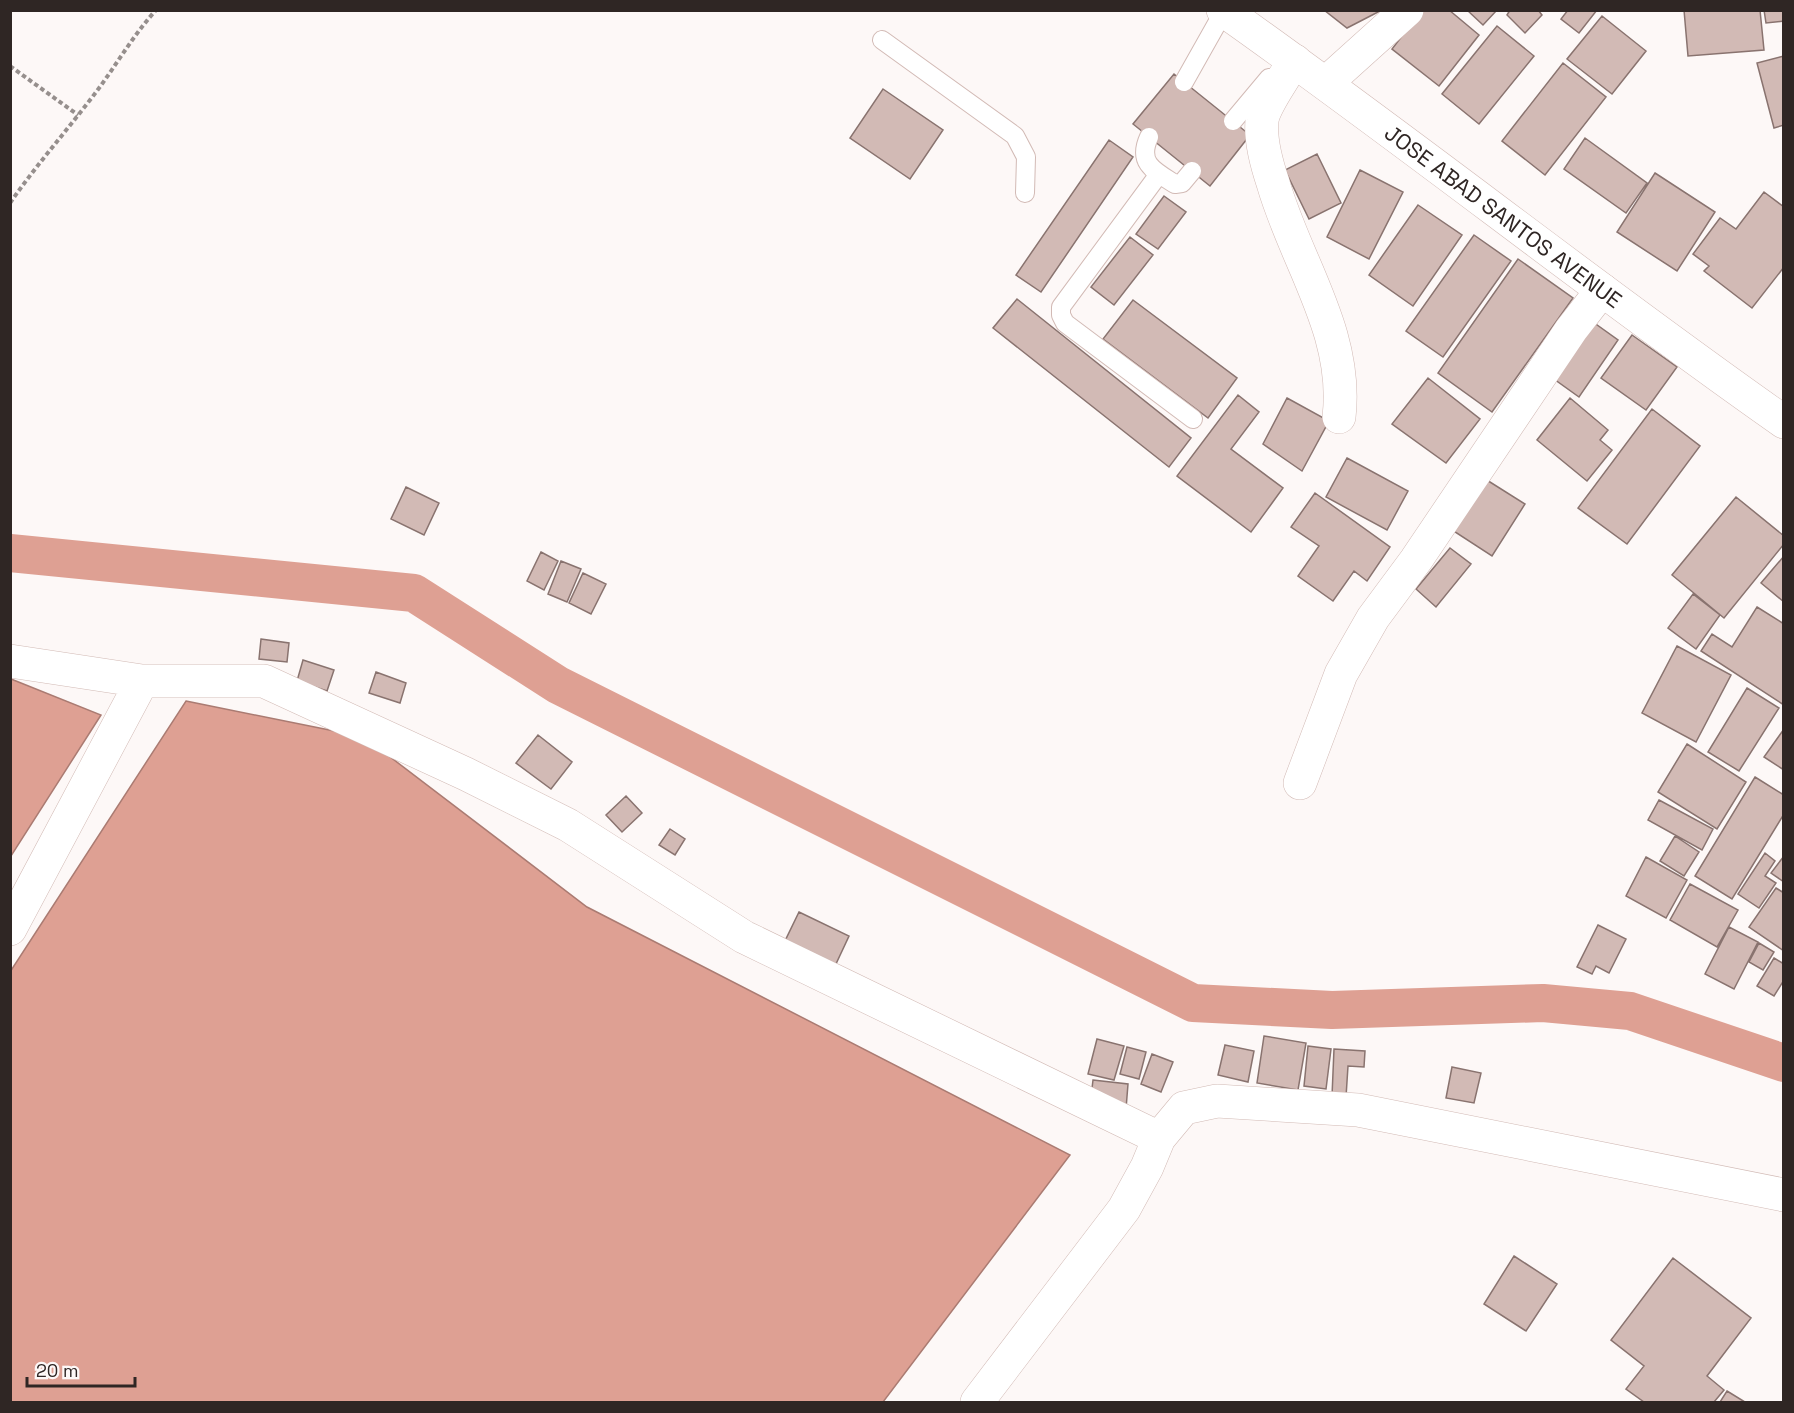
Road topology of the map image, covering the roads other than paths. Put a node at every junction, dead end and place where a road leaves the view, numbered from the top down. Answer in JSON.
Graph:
{"nodes":[{"id":1,"x":1407,"y":10,"type":"edge"},
{"id":2,"x":1224,"y":11,"type":"edge"},
{"id":3,"x":882,"y":40,"type":"dead end"},
{"id":4,"x":1291,"y":58,"type":"junction"},
{"id":5,"x":1184,"y":82,"type":"dead end"},
{"id":6,"x":1326,"y":82,"type":"junction"},
{"id":7,"x":1233,"y":122,"type":"dead end"},
{"id":8,"x":1149,"y":137,"type":"dead end"},
{"id":9,"x":1192,"y":171,"type":"dead end"},
{"id":10,"x":1159,"y":174,"type":"junction"},
{"id":11,"x":1024,"y":193,"type":"dead end"},
{"id":12,"x":1602,"y":290,"type":"junction"},
{"id":13,"x":1339,"y":417,"type":"dead end"},
{"id":14,"x":1193,"y":419,"type":"dead end"},
{"id":15,"x":1784,"y":422,"type":"edge"},
{"id":16,"x":10,"y":661,"type":"edge"},
{"id":17,"x":142,"y":681,"type":"junction"},
{"id":18,"x":1299,"y":783,"type":"dead end"},
{"id":19,"x":10,"y":929,"type":"edge"},
{"id":20,"x":1159,"y":1138,"type":"junction"},
{"id":21,"x":1784,"y":1194,"type":"edge"},
{"id":22,"x":976,"y":1402,"type":"edge"}],
"edges":[{"from":1,"to":6,"type":"main road"},
{"from":2,"to":4,"type":"main road","name":"JOSE ABAD SANTOS AVENUE"},
{"from":2,"to":5,"type":"lane"},
{"from":3,"to":11,"type":"lane"},
{"from":4,"to":6,"type":"main road","name":"JOSE ABAD SANTOS AVENUE"},
{"from":4,"to":7,"type":"lane"},
{"from":4,"to":13,"type":"main road"},
{"from":6,"to":12,"type":"main road","name":"JOSE ABAD SANTOS AVENUE"},
{"from":8,"to":10,"type":"lane"},
{"from":9,"to":10,"type":"lane"},
{"from":10,"to":14,"type":"lane"},
{"from":12,"to":15,"type":"main road","name":"JOSE ABAD SANTOS AVENUE"},
{"from":12,"to":18,"type":"main road"},
{"from":16,"to":17,"type":"main road"},
{"from":17,"to":19,"type":"main road"},
{"from":17,"to":20,"type":"main road"},
{"from":20,"to":21,"type":"main road"},
{"from":20,"to":22,"type":"main road"}]}
